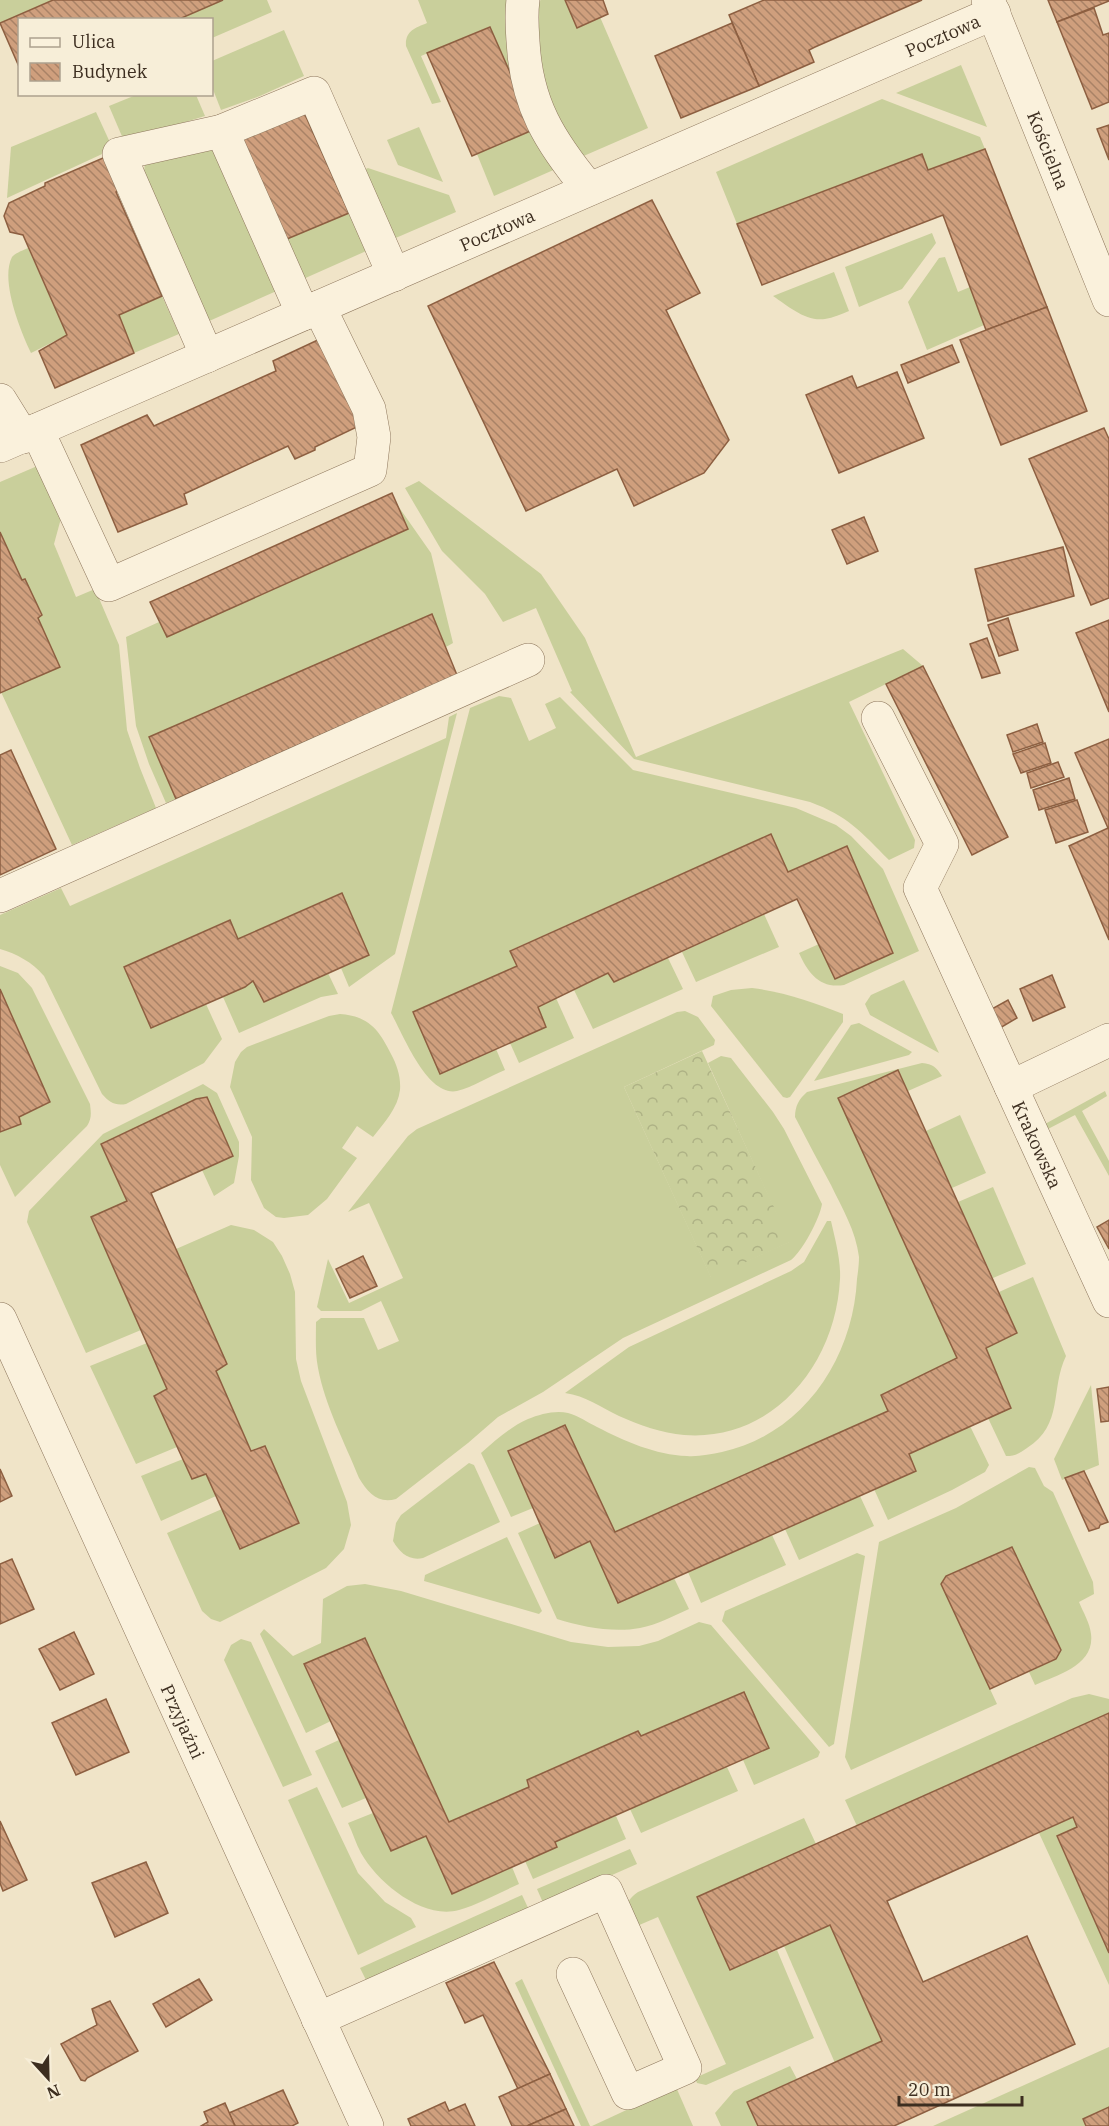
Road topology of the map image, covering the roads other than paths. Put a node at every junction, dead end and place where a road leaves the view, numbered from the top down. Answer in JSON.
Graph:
{"nodes":[{"id":1,"x":523,"y":0,"type":"edge"},
{"id":2,"x":991,"y":7,"type":"edge"},
{"id":3,"x":222,"y":131,"type":"junction"},
{"id":4,"x":589,"y":189,"type":"junction"},
{"id":5,"x":394,"y":275,"type":"junction"},
{"id":6,"x":1109,"y":300,"type":"edge"},
{"id":7,"x":311,"y":311,"type":"junction"},
{"id":8,"x":207,"y":356,"type":"junction"},
{"id":9,"x":0,"y":400,"type":"edge"},
{"id":10,"x":20,"y":438,"type":"edge"},
{"id":11,"x":528,"y":660,"type":"dead end"},
{"id":12,"x":878,"y":718,"type":"dead end"},
{"id":13,"x":0,"y":896,"type":"edge"},
{"id":14,"x":1109,"y":1040,"type":"edge"},
{"id":15,"x":1011,"y":1087,"type":"junction"},
{"id":16,"x":1109,"y":1301,"type":"edge"},
{"id":17,"x":0,"y":1319,"type":"edge"},
{"id":18,"x":573,"y":1974,"type":"dead end"},
{"id":19,"x":318,"y":2019,"type":"junction"},
{"id":20,"x":367,"y":2126,"type":"edge"}],
"edges":[{"from":1,"to":4,"type":"street"},
{"from":2,"to":4,"type":"street","name":"Pocztowa"},
{"from":2,"to":6,"type":"street","name":"Kościelna"},
{"from":3,"to":5,"type":"street"},
{"from":3,"to":7,"type":"street"},
{"from":3,"to":8,"type":"street"},
{"from":4,"to":5,"type":"street","name":"Pocztowa"},
{"from":5,"to":7,"type":"street","name":"Pocztowa"},
{"from":7,"to":8,"type":"street","name":"Pocztowa"},
{"from":7,"to":10,"type":"street"},
{"from":8,"to":10,"type":"street","name":"Pocztowa"},
{"from":9,"to":10,"type":"street"},
{"from":11,"to":13,"type":"street"},
{"from":12,"to":15,"type":"street"},
{"from":14,"to":15,"type":"street","name":"Krakowska"},
{"from":15,"to":16,"type":"street","name":"Krakowska"},
{"from":17,"to":19,"type":"street","name":"Przyjaźni"},
{"from":18,"to":19,"type":"street"},
{"from":19,"to":20,"type":"street","name":"Przyjaźni"}]}
